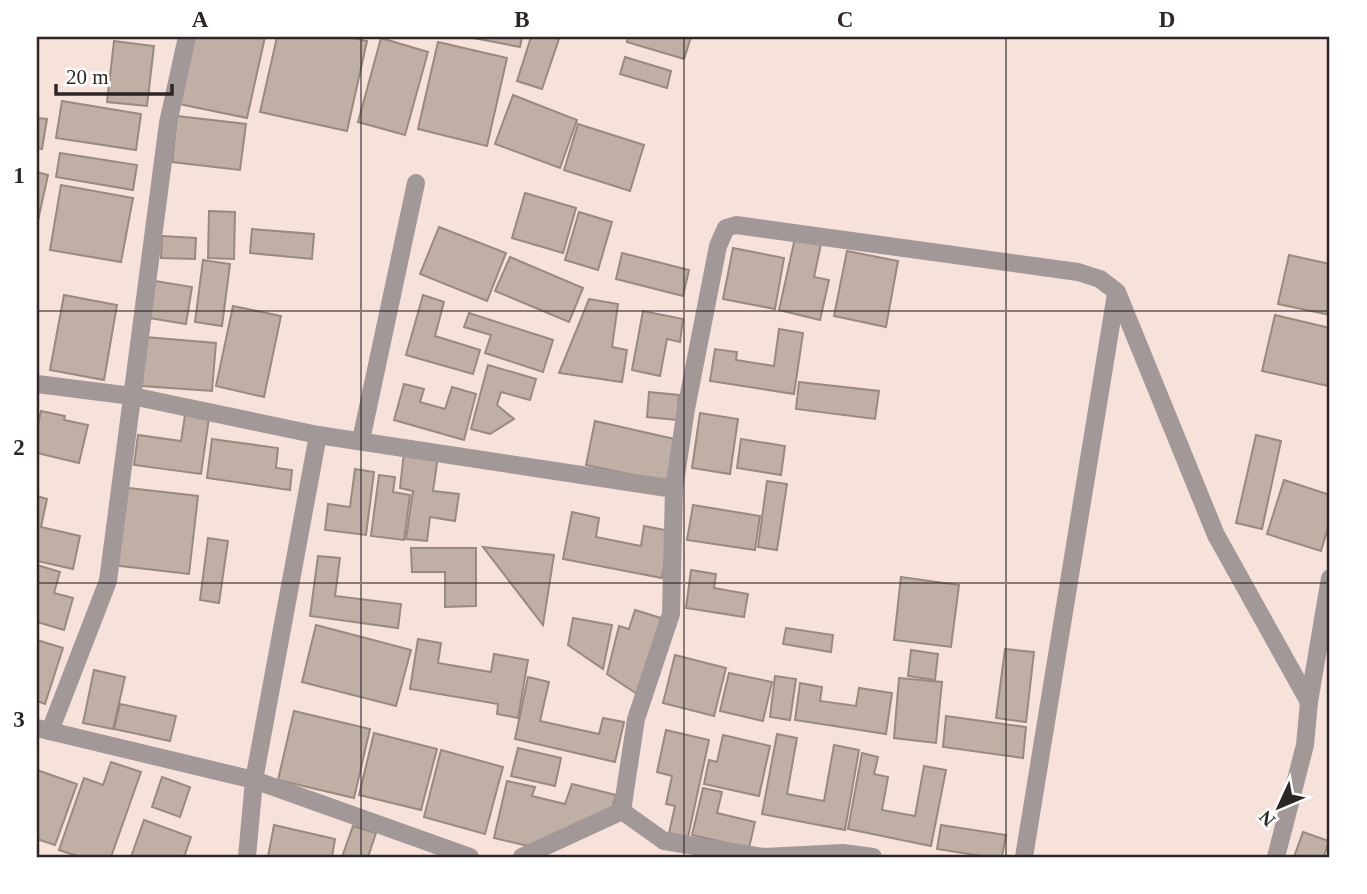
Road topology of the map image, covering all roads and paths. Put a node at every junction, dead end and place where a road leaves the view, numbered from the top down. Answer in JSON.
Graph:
{"nodes":[{"id":1,"x":187,"y":37,"type":"edge"},
{"id":2,"x":416,"y":183,"type":"dead end"},
{"id":3,"x":1116,"y":292,"type":"junction"},
{"id":4,"x":37,"y":384,"type":"edge"},
{"id":5,"x":132,"y":396,"type":"junction"},
{"id":6,"x":318,"y":435,"type":"junction"},
{"id":7,"x":361,"y":440,"type":"junction"},
{"id":8,"x":674,"y":489,"type":"junction"},
{"id":9,"x":1330,"y":578,"type":"edge"},
{"id":10,"x":1309,"y":702,"type":"junction"},
{"id":11,"x":44,"y":729,"type":"edge"},
{"id":12,"x":254,"y":780,"type":"junction"},
{"id":13,"x":622,"y":811,"type":"junction"},
{"id":14,"x":661,"y":849,"type":"edge"},
{"id":15,"x":842,"y":855,"type":"edge"},
{"id":16,"x":247,"y":857,"type":"edge"},
{"id":17,"x":470,"y":857,"type":"edge"},
{"id":18,"x":522,"y":857,"type":"edge"},
{"id":19,"x":873,"y":857,"type":"edge"},
{"id":20,"x":1024,"y":857,"type":"edge"},
{"id":21,"x":1276,"y":857,"type":"edge"}],
"edges":[{"from":1,"to":5,"type":"street"},
{"from":2,"to":7,"type":"street"},
{"from":3,"to":8,"type":"street"},
{"from":3,"to":10,"type":"street"},
{"from":3,"to":20,"type":"street"},
{"from":4,"to":5,"type":"street"},
{"from":5,"to":6,"type":"street"},
{"from":5,"to":11,"type":"street"},
{"from":6,"to":7,"type":"street"},
{"from":6,"to":12,"type":"street"},
{"from":7,"to":8,"type":"street"},
{"from":8,"to":13,"type":"street"},
{"from":9,"to":10,"type":"street"},
{"from":10,"to":21,"type":"street"},
{"from":11,"to":12,"type":"street"},
{"from":12,"to":16,"type":"street"},
{"from":12,"to":17,"type":"street"},
{"from":13,"to":14,"type":"street"},
{"from":13,"to":18,"type":"street"},
{"from":14,"to":15,"type":"street"},
{"from":15,"to":19,"type":"street"}]}
